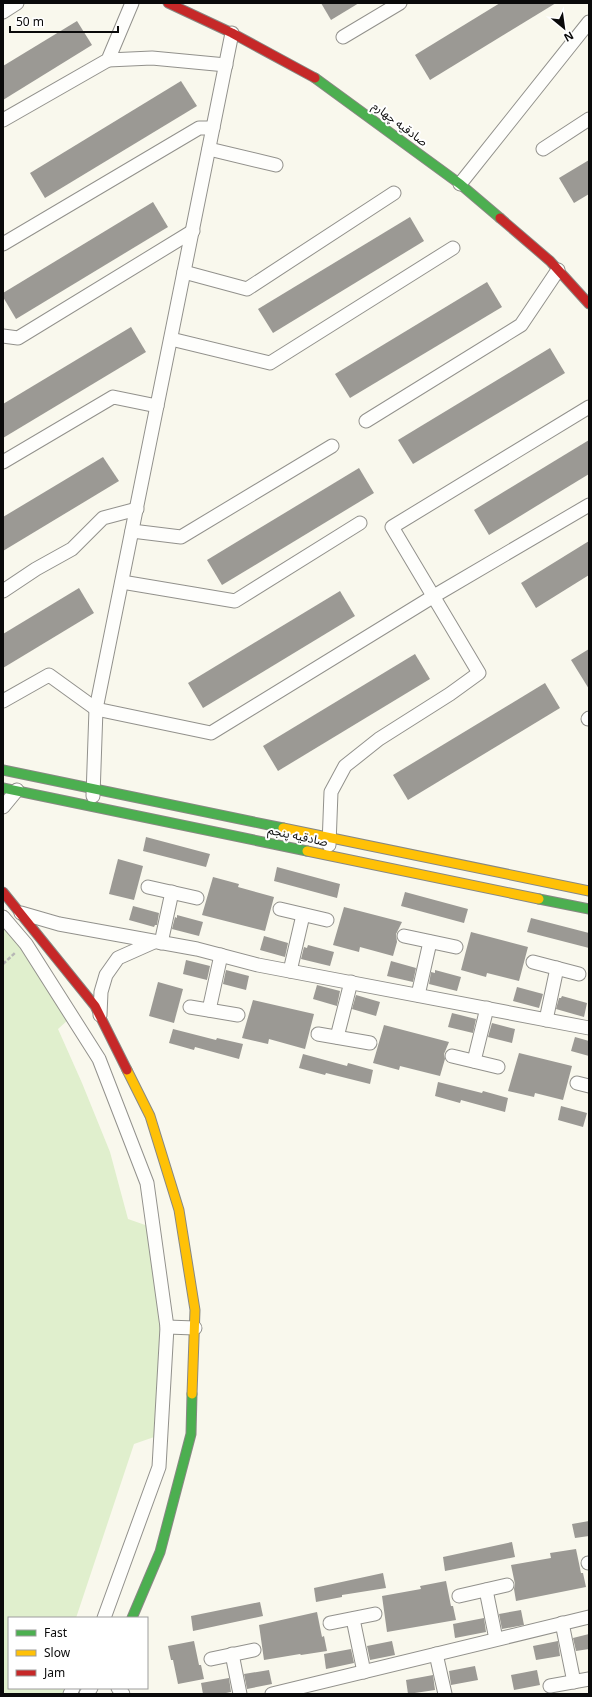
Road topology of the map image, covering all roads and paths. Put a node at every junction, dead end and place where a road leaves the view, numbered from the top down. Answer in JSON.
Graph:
{"nodes":[{"id":1,"x":17,"y":3,"type":"edge"},
{"id":2,"x":132,"y":3,"type":"edge"},
{"id":3,"x":168,"y":3,"type":"edge"},
{"id":4,"x":400,"y":3,"type":"edge"},
{"id":5,"x":3,"y":12,"type":"edge"},
{"id":6,"x":588,"y":25,"type":"edge"},
{"id":7,"x":232,"y":33,"type":"junction"},
{"id":8,"x":343,"y":37,"type":"dead end"},
{"id":9,"x":108,"y":60,"type":"junction"},
{"id":10,"x":226,"y":65,"type":"junction"},
{"id":11,"x":589,"y":119,"type":"edge"},
{"id":12,"x":3,"y":120,"type":"edge"},
{"id":13,"x":213,"y":128,"type":"junction"},
{"id":14,"x":209,"y":149,"type":"junction"},
{"id":15,"x":543,"y":149,"type":"dead end"},
{"id":16,"x":276,"y":164,"type":"dead end"},
{"id":17,"x":460,"y":184,"type":"junction"},
{"id":18,"x":394,"y":193,"type":"dead end"},
{"id":19,"x":193,"y":231,"type":"junction"},
{"id":20,"x":3,"y":244,"type":"edge"},
{"id":21,"x":453,"y":248,"type":"dead end"},
{"id":22,"x":558,"y":270,"type":"junction"},
{"id":23,"x":184,"y":272,"type":"junction"},
{"id":24,"x":589,"y":304,"type":"edge"},
{"id":25,"x":3,"y":336,"type":"edge"},
{"id":26,"x":171,"y":339,"type":"junction"},
{"id":27,"x":157,"y":406,"type":"junction"},
{"id":28,"x":589,"y":407,"type":"edge"},
{"id":29,"x":366,"y":421,"type":"dead end"},
{"id":30,"x":332,"y":446,"type":"dead end"},
{"id":31,"x":3,"y":462,"type":"edge"},
{"id":32,"x":589,"y":505,"type":"edge"},
{"id":33,"x":137,"y":509,"type":"junction"},
{"id":34,"x":360,"y":523,"type":"dead end"},
{"id":35,"x":132,"y":531,"type":"junction"},
{"id":36,"x":122,"y":582,"type":"junction"},
{"id":37,"x":3,"y":591,"type":"edge"},
{"id":38,"x":434,"y":596,"type":"junction"},
{"id":39,"x":3,"y":701,"type":"edge"},
{"id":40,"x":96,"y":709,"type":"junction"},
{"id":41,"x":3,"y":770,"type":"edge"},
{"id":42,"x":3,"y":788,"type":"edge"},
{"id":43,"x":94,"y":789,"type":"junction"},
{"id":44,"x":17,"y":790,"type":"junction"},
{"id":45,"x":93,"y":806,"type":"junction"},
{"id":46,"x":3,"y":807,"type":"edge"},
{"id":47,"x":330,"y":838,"type":"junction"},
{"id":48,"x":327,"y":855,"type":"junction"},
{"id":49,"x":148,"y":886,"type":"dead end"},
{"id":50,"x":589,"y":891,"type":"edge"},
{"id":51,"x":3,"y":892,"type":"edge"},
{"id":52,"x":172,"y":892,"type":"junction"},
{"id":53,"x":197,"y":898,"type":"dead end"},
{"id":54,"x":589,"y":909,"type":"edge"},
{"id":55,"x":280,"y":910,"type":"dead end"},
{"id":56,"x":21,"y":913,"type":"junction"},
{"id":57,"x":304,"y":915,"type":"junction"},
{"id":58,"x":3,"y":917,"type":"edge"},
{"id":59,"x":327,"y":920,"type":"dead end"},
{"id":60,"x":404,"y":936,"type":"dead end"},
{"id":61,"x":430,"y":942,"type":"junction"},
{"id":62,"x":158,"y":943,"type":"junction"},
{"id":63,"x":456,"y":947,"type":"dead end"},
{"id":64,"x":221,"y":955,"type":"junction"},
{"id":65,"x":533,"y":962,"type":"dead end"},
{"id":66,"x":557,"y":968,"type":"junction"},
{"id":67,"x":290,"y":971,"type":"junction"},
{"id":68,"x":579,"y":974,"type":"dead end"},
{"id":69,"x":351,"y":982,"type":"junction"},
{"id":70,"x":418,"y":995,"type":"junction"},
{"id":71,"x":190,"y":1007,"type":"dead end"},
{"id":72,"x":486,"y":1008,"type":"junction"},
{"id":73,"x":209,"y":1010,"type":"junction"},
{"id":74,"x":238,"y":1015,"type":"dead end"},
{"id":75,"x":100,"y":1017,"type":"junction"},
{"id":76,"x":546,"y":1020,"type":"junction"},
{"id":77,"x":589,"y":1028,"type":"edge"},
{"id":78,"x":318,"y":1034,"type":"dead end"},
{"id":79,"x":337,"y":1037,"type":"junction"},
{"id":80,"x":370,"y":1043,"type":"dead end"},
{"id":81,"x":452,"y":1056,"type":"dead end"},
{"id":82,"x":474,"y":1061,"type":"junction"},
{"id":83,"x":498,"y":1067,"type":"dead end"},
{"id":84,"x":167,"y":1327,"type":"junction"},
{"id":85,"x":195,"y":1328,"type":"junction"},
{"id":86,"x":507,"y":1585,"type":"dead end"},
{"id":87,"x":486,"y":1590,"type":"junction"},
{"id":88,"x":459,"y":1596,"type":"dead end"},
{"id":89,"x":374,"y":1614,"type":"dead end"},
{"id":90,"x":104,"y":1617,"type":"edge"},
{"id":91,"x":132,"y":1617,"type":"edge"},
{"id":92,"x":589,"y":1617,"type":"edge"},
{"id":93,"x":353,"y":1619,"type":"junction"},
{"id":94,"x":562,"y":1623,"type":"junction"},
{"id":95,"x":330,"y":1624,"type":"dead end"},
{"id":96,"x":496,"y":1639,"type":"junction"},
{"id":97,"x":254,"y":1650,"type":"dead end"},
{"id":98,"x":232,"y":1654,"type":"junction"},
{"id":99,"x":436,"y":1654,"type":"junction"},
{"id":100,"x":211,"y":1659,"type":"dead end"},
{"id":101,"x":364,"y":1672,"type":"junction"},
{"id":102,"x":589,"y":1679,"type":"edge"},
{"id":103,"x":574,"y":1682,"type":"junction"},
{"id":104,"x":550,"y":1686,"type":"dead end"},
{"id":105,"x":308,"y":1690,"type":"edge"},
{"id":106,"x":240,"y":1694,"type":"edge"},
{"id":107,"x":272,"y":1694,"type":"edge"},
{"id":108,"x":445,"y":1694,"type":"edge"}],
"edges":[{"from":1,"to":5,"type":"street"},
{"from":2,"to":9,"type":"street"},
{"from":3,"to":7,"type":"street","name":"صادقیه چهارم"},
{"from":4,"to":8,"type":"street"},
{"from":6,"to":17,"type":"street"},
{"from":7,"to":10,"type":"street"},
{"from":7,"to":17,"type":"street","name":"صادقیه چهارم"},
{"from":9,"to":10,"type":"street"},
{"from":9,"to":12,"type":"street"},
{"from":10,"to":13,"type":"street"},
{"from":11,"to":15,"type":"street"},
{"from":13,"to":14,"type":"street"},
{"from":13,"to":20,"type":"street"},
{"from":14,"to":16,"type":"street"},
{"from":14,"to":19,"type":"street"},
{"from":17,"to":22,"type":"street","name":"صادقیه چهارم"},
{"from":18,"to":23,"type":"street"},
{"from":19,"to":23,"type":"street"},
{"from":19,"to":25,"type":"street"},
{"from":21,"to":26,"type":"street"},
{"from":22,"to":24,"type":"street","name":"صادقیه چهارم"},
{"from":22,"to":29,"type":"street"},
{"from":23,"to":26,"type":"street"},
{"from":26,"to":27,"type":"street"},
{"from":27,"to":31,"type":"street"},
{"from":27,"to":33,"type":"street"},
{"from":28,"to":38,"type":"street"},
{"from":30,"to":35,"type":"street"},
{"from":32,"to":38,"type":"street"},
{"from":33,"to":35,"type":"street"},
{"from":33,"to":37,"type":"street"},
{"from":34,"to":36,"type":"street"},
{"from":35,"to":36,"type":"street"},
{"from":36,"to":40,"type":"street"},
{"from":38,"to":40,"type":"street"},
{"from":38,"to":47,"type":"street"},
{"from":39,"to":40,"type":"street"},
{"from":40,"to":43,"type":"street"},
{"from":41,"to":43,"type":"street","name":"صادقیه پنجم"},
{"from":42,"to":44,"type":"street","name":"صادقیه پنجم"},
{"from":43,"to":45,"type":"street"},
{"from":43,"to":47,"type":"street","name":"صادقیه پنجم"},
{"from":44,"to":45,"type":"street","name":"صادقیه پنجم"},
{"from":44,"to":46,"type":"street"},
{"from":45,"to":48,"type":"street","name":"صادقیه پنجم"},
{"from":47,"to":48,"type":"street"},
{"from":47,"to":50,"type":"street","name":"صادقیه پنجم"},
{"from":48,"to":54,"type":"street","name":"صادقیه پنجم"},
{"from":49,"to":52,"type":"street"},
{"from":51,"to":56,"type":"street"},
{"from":52,"to":53,"type":"street"},
{"from":52,"to":62,"type":"street"},
{"from":55,"to":57,"type":"street"},
{"from":56,"to":62,"type":"street"},
{"from":56,"to":75,"type":"street"},
{"from":57,"to":59,"type":"street"},
{"from":57,"to":67,"type":"street"},
{"from":58,"to":84,"type":"street"},
{"from":60,"to":61,"type":"street"},
{"from":61,"to":63,"type":"street"},
{"from":61,"to":70,"type":"street"},
{"from":62,"to":64,"type":"street"},
{"from":62,"to":75,"type":"street"},
{"from":64,"to":67,"type":"street"},
{"from":64,"to":73,"type":"street"},
{"from":65,"to":66,"type":"street"},
{"from":66,"to":68,"type":"street"},
{"from":66,"to":76,"type":"street"},
{"from":67,"to":69,"type":"street"},
{"from":69,"to":70,"type":"street"},
{"from":69,"to":79,"type":"street"},
{"from":70,"to":72,"type":"street"},
{"from":71,"to":73,"type":"street"},
{"from":72,"to":76,"type":"street"},
{"from":72,"to":82,"type":"street"},
{"from":73,"to":74,"type":"street"},
{"from":75,"to":85,"type":"street"},
{"from":76,"to":77,"type":"street"},
{"from":78,"to":79,"type":"street"},
{"from":79,"to":80,"type":"street"},
{"from":81,"to":82,"type":"street"},
{"from":82,"to":83,"type":"street"},
{"from":84,"to":85,"type":"street"},
{"from":84,"to":90,"type":"street"},
{"from":85,"to":91,"type":"street"},
{"from":86,"to":87,"type":"street"},
{"from":87,"to":88,"type":"street"},
{"from":87,"to":96,"type":"street"},
{"from":89,"to":93,"type":"street"},
{"from":92,"to":94,"type":"street"},
{"from":93,"to":95,"type":"street"},
{"from":93,"to":101,"type":"street"},
{"from":94,"to":96,"type":"street"},
{"from":94,"to":103,"type":"street"},
{"from":96,"to":99,"type":"street"},
{"from":97,"to":98,"type":"street"},
{"from":98,"to":100,"type":"street"},
{"from":98,"to":106,"type":"street"},
{"from":99,"to":101,"type":"street"},
{"from":99,"to":108,"type":"street"},
{"from":101,"to":105,"type":"street"},
{"from":102,"to":103,"type":"street"},
{"from":103,"to":104,"type":"street"},
{"from":105,"to":107,"type":"street"}]}
